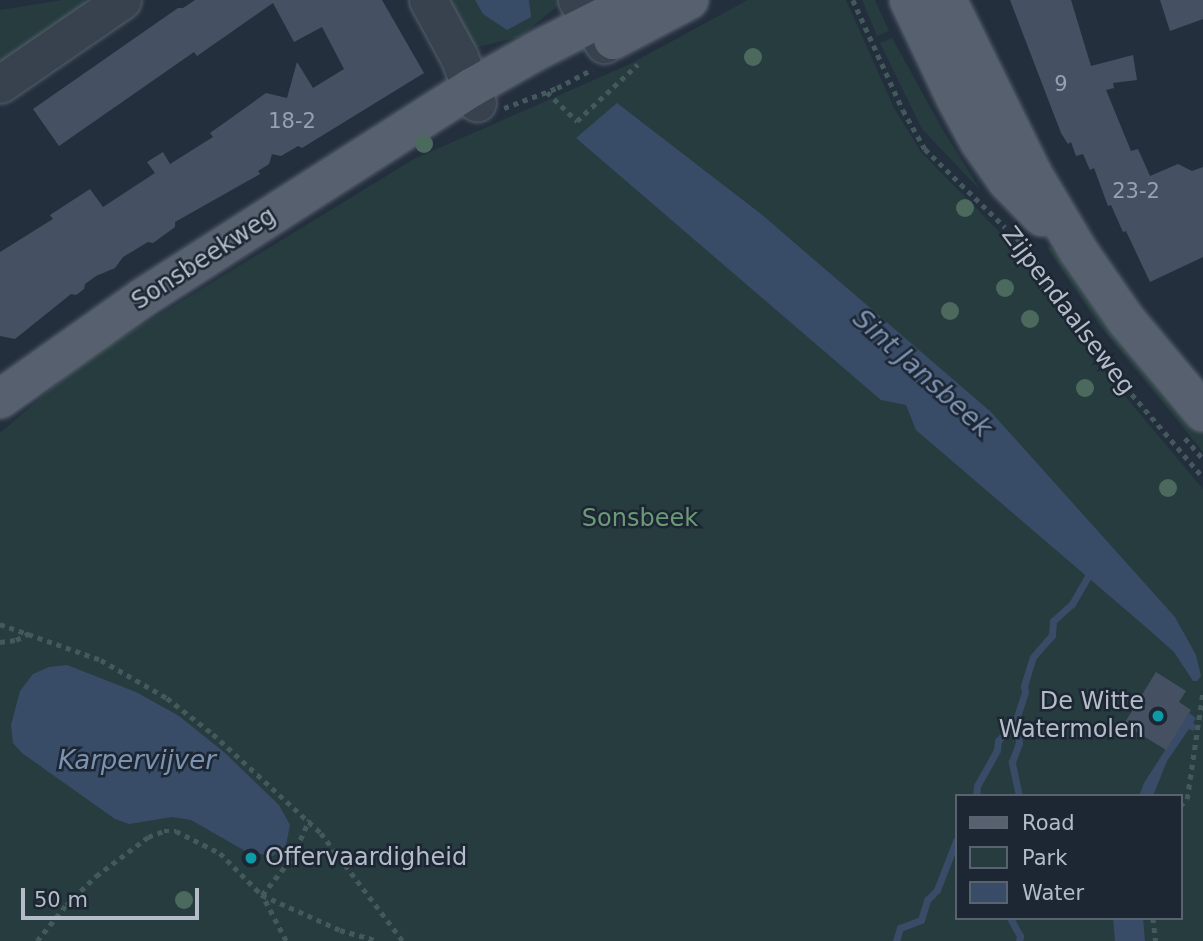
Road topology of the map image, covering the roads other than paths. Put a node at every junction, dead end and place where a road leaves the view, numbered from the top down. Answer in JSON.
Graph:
{"nodes":[{"id":1,"x":122,"y":0,"type":"edge"},
{"id":2,"x":428,"y":0,"type":"edge"},
{"id":3,"x":637,"y":0,"type":"edge"},
{"id":4,"x":690,"y":0,"type":"edge"},
{"id":5,"x":909,"y":0,"type":"edge"},
{"id":6,"x":947,"y":0,"type":"edge"},
{"id":7,"x":592,"y":34,"type":"edge"},
{"id":8,"x":0,"y":85,"type":"edge"},
{"id":9,"x":480,"y":101,"type":"junction"},
{"id":10,"x":1079,"y":253,"type":"junction"},
{"id":11,"x":0,"y":399,"type":"edge"},
{"id":12,"x":1203,"y":412,"type":"edge"}],
"edges":[{"from":1,"to":8,"type":"street"},
{"from":2,"to":9,"type":"street"},
{"from":3,"to":7,"type":"main road","name":"Sonsbeekweg"},
{"from":4,"to":7,"type":"main road","name":"Sonsbeekweg"},
{"from":5,"to":10,"type":"main road","name":"Zijpendaalseweg"},
{"from":6,"to":10,"type":"main road","name":"Zijpendaalseweg"},
{"from":7,"to":9,"type":"main road","name":"Sonsbeekweg"},
{"from":9,"to":11,"type":"main road","name":"Sonsbeekweg"},
{"from":10,"to":12,"type":"main road","name":"Zijpendaalseweg"}]}
